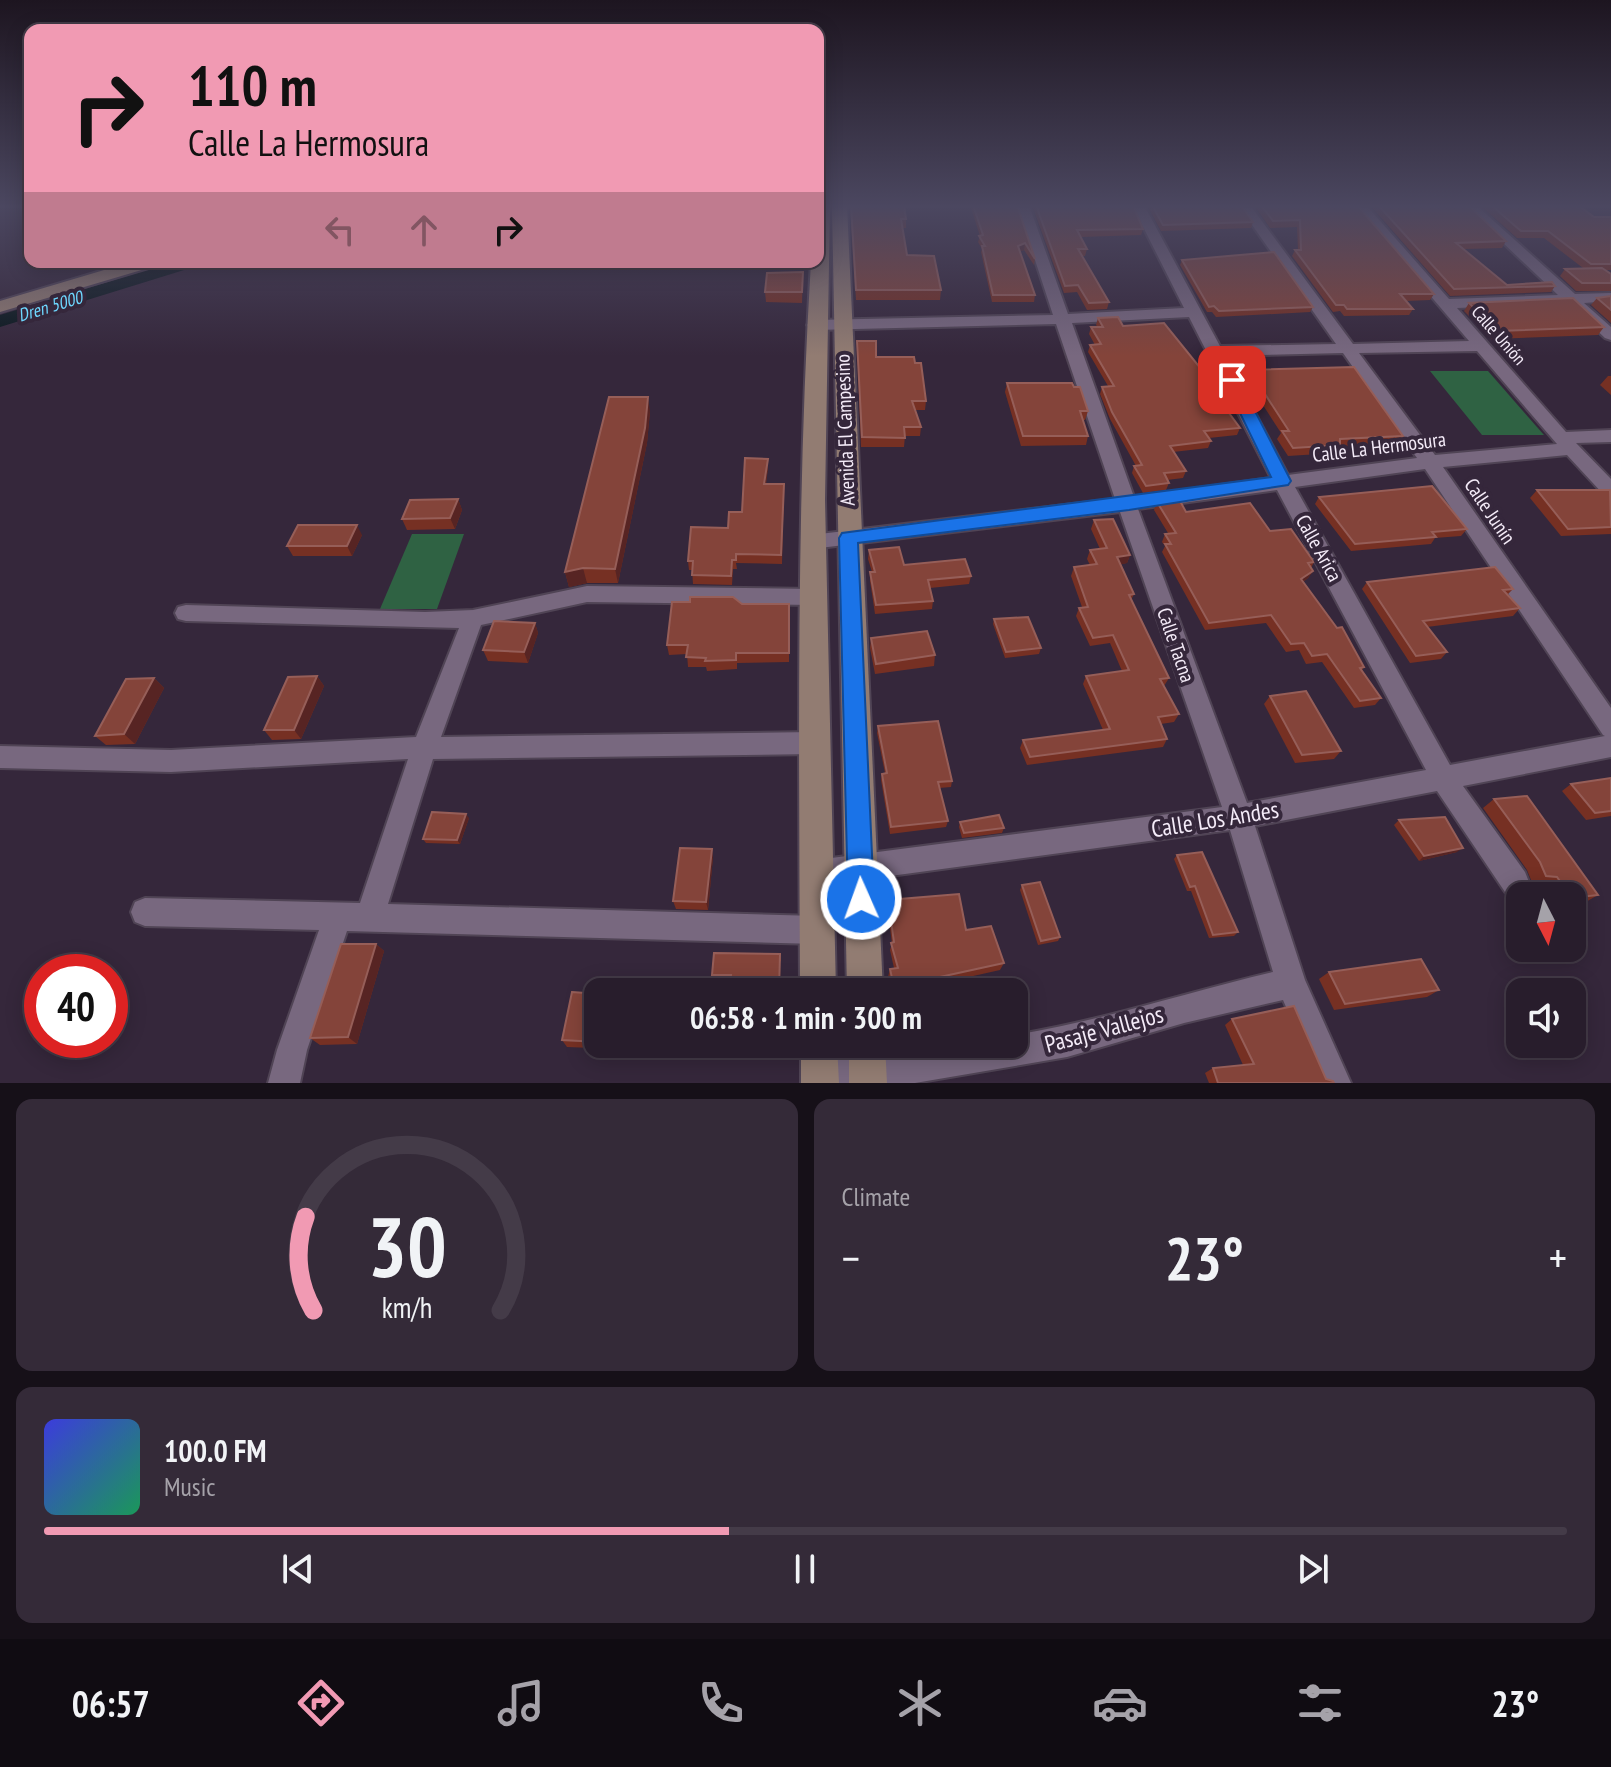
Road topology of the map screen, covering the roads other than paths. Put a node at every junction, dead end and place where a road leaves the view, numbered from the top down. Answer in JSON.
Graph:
{"nodes":[{"id":1,"x":840,"y":256,"type":"edge"},
{"id":2,"x":1041,"y":256,"type":"edge"},
{"id":3,"x":1164,"y":256,"type":"edge"},
{"id":4,"x":1281,"y":256,"type":"edge"},
{"id":5,"x":1403,"y":256,"type":"edge"},
{"id":6,"x":1524,"y":256,"type":"edge"},
{"id":7,"x":129,"y":268,"type":"edge"},
{"id":8,"x":818,"y":268,"type":"edge"},
{"id":9,"x":1611,"y":297,"type":"edge"},
{"id":10,"x":1571,"y":298,"type":"junction"},
{"id":11,"x":1445,"y":304,"type":"junction"},
{"id":12,"x":0,"y":307,"type":"edge"},
{"id":13,"x":1193,"y":312,"type":"junction"},
{"id":14,"x":1063,"y":319,"type":"junction"},
{"id":15,"x":842,"y":324,"type":"junction"},
{"id":16,"x":815,"y":325,"type":"junction"},
{"id":17,"x":1611,"y":335,"type":"edge"},
{"id":18,"x":1482,"y":346,"type":"junction"},
{"id":19,"x":1350,"y":349,"type":"junction"},
{"id":20,"x":1215,"y":351,"type":"junction"},
{"id":21,"x":1611,"y":436,"type":"edge"},
{"id":22,"x":1566,"y":444,"type":"junction"},
{"id":23,"x":1430,"y":462,"type":"junction"},
{"id":24,"x":1282,"y":481,"type":"junction"},
{"id":25,"x":1611,"y":490,"type":"edge"},
{"id":26,"x":1129,"y":504,"type":"junction"},
{"id":27,"x":848,"y":538,"type":"junction"},
{"id":28,"x":811,"y":542,"type":"junction"},
{"id":29,"x":812,"y":597,"type":"junction"},
{"id":30,"x":186,"y":613,"type":"dead end"},
{"id":31,"x":473,"y":619,"type":"junction"},
{"id":32,"x":1611,"y":728,"type":"edge"},
{"id":33,"x":814,"y":743,"type":"junction"},
{"id":34,"x":1611,"y":746,"type":"edge"},
{"id":35,"x":424,"y":749,"type":"junction"},
{"id":36,"x":0,"y":757,"type":"edge"},
{"id":37,"x":1444,"y":779,"type":"junction"},
{"id":38,"x":1239,"y":817,"type":"junction"},
{"id":39,"x":860,"y":868,"type":"junction"},
{"id":40,"x":816,"y":873,"type":"junction"},
{"id":41,"x":1515,"y":882,"type":"dead end"},
{"id":42,"x":145,"y":912,"type":"dead end"},
{"id":43,"x":339,"y":914,"type":"junction"},
{"id":44,"x":370,"y":915,"type":"junction"},
{"id":45,"x":817,"y":930,"type":"junction"},
{"id":46,"x":818,"y":978,"type":"edge"},
{"id":47,"x":864,"y":978,"type":"edge"},
{"id":48,"x":1291,"y":983,"type":"junction"},
{"id":49,"x":868,"y":1067,"type":"edge"},
{"id":50,"x":819,"y":1068,"type":"edge"},
{"id":51,"x":284,"y":1083,"type":"edge"},
{"id":52,"x":1335,"y":1083,"type":"edge"}],
"edges":[{"from":1,"to":15,"type":"street","name":"Avenida El Campesino"},
{"from":2,"to":14,"type":"street","name":"Calle Tacna"},
{"from":3,"to":13,"type":"street","name":"Calle Arica"},
{"from":4,"to":19,"type":"street","name":"Calle Junín"},
{"from":5,"to":11,"type":"street","name":"Calle Unión"},
{"from":6,"to":10,"type":"street"},
{"from":7,"to":12,"type":"street"},
{"from":8,"to":16,"type":"street","name":"Avenida El Campesino"},
{"from":9,"to":10,"type":"street"},
{"from":10,"to":11,"type":"street"},
{"from":10,"to":17,"type":"street"},
{"from":11,"to":18,"type":"street","name":"Calle Unión"},
{"from":13,"to":14,"type":"street"},
{"from":13,"to":20,"type":"street","name":"Calle Arica"},
{"from":14,"to":15,"type":"street"},
{"from":14,"to":26,"type":"street","name":"Calle Tacna"},
{"from":15,"to":16,"type":"street"},
{"from":15,"to":27,"type":"street","name":"Avenida El Campesino"},
{"from":16,"to":28,"type":"street","name":"Avenida El Campesino"},
{"from":18,"to":19,"type":"street"},
{"from":18,"to":22,"type":"street","name":"Calle Unión"},
{"from":19,"to":20,"type":"street"},
{"from":19,"to":23,"type":"street","name":"Calle Junín"},
{"from":20,"to":24,"type":"street","name":"Calle Arica"},
{"from":21,"to":22,"type":"street","name":"Calle La Hermosura"},
{"from":22,"to":23,"type":"street","name":"Calle La Hermosura"},
{"from":22,"to":25,"type":"street","name":"Calle Unión"},
{"from":23,"to":24,"type":"street","name":"Calle La Hermosura"},
{"from":23,"to":32,"type":"street","name":"Calle Junín"},
{"from":24,"to":26,"type":"street","name":"Calle La Hermosura"},
{"from":24,"to":37,"type":"street","name":"Calle Arica"},
{"from":26,"to":27,"type":"street","name":"Calle La Hermosura"},
{"from":26,"to":38,"type":"street","name":"Calle Tacna"},
{"from":27,"to":28,"type":"street","name":"Calle La Hermosura"},
{"from":27,"to":39,"type":"street","name":"Avenida El Campesino"},
{"from":28,"to":29,"type":"street","name":"Avenida El Campesino"},
{"from":29,"to":31,"type":"street"},
{"from":29,"to":33,"type":"street","name":"Avenida El Campesino"},
{"from":30,"to":31,"type":"street"},
{"from":31,"to":35,"type":"street"},
{"from":33,"to":35,"type":"street"},
{"from":33,"to":40,"type":"street","name":"Avenida El Campesino"},
{"from":34,"to":37,"type":"street","name":"Calle Los Andes"},
{"from":35,"to":36,"type":"street"},
{"from":35,"to":44,"type":"street"},
{"from":37,"to":38,"type":"street","name":"Calle Los Andes"},
{"from":37,"to":41,"type":"street","name":"Calle Arica"},
{"from":38,"to":39,"type":"street","name":"Calle Los Andes"},
{"from":38,"to":48,"type":"street","name":"Calle Tacna"},
{"from":39,"to":40,"type":"street","name":"Calle Los Andes"},
{"from":39,"to":47,"type":"street","name":"Avenida El Campesino"},
{"from":40,"to":45,"type":"street","name":"Avenida El Campesino"},
{"from":42,"to":43,"type":"street"},
{"from":43,"to":44,"type":"street"},
{"from":43,"to":51,"type":"street"},
{"from":44,"to":45,"type":"street"},
{"from":45,"to":46,"type":"street","name":"Avenida El Campesino"},
{"from":48,"to":49,"type":"street","name":"Pasaje Vallejos"},
{"from":48,"to":52,"type":"street","name":"Calle Tacna"},
{"from":49,"to":50,"type":"street","name":"Pasaje Vallejos"}]}
